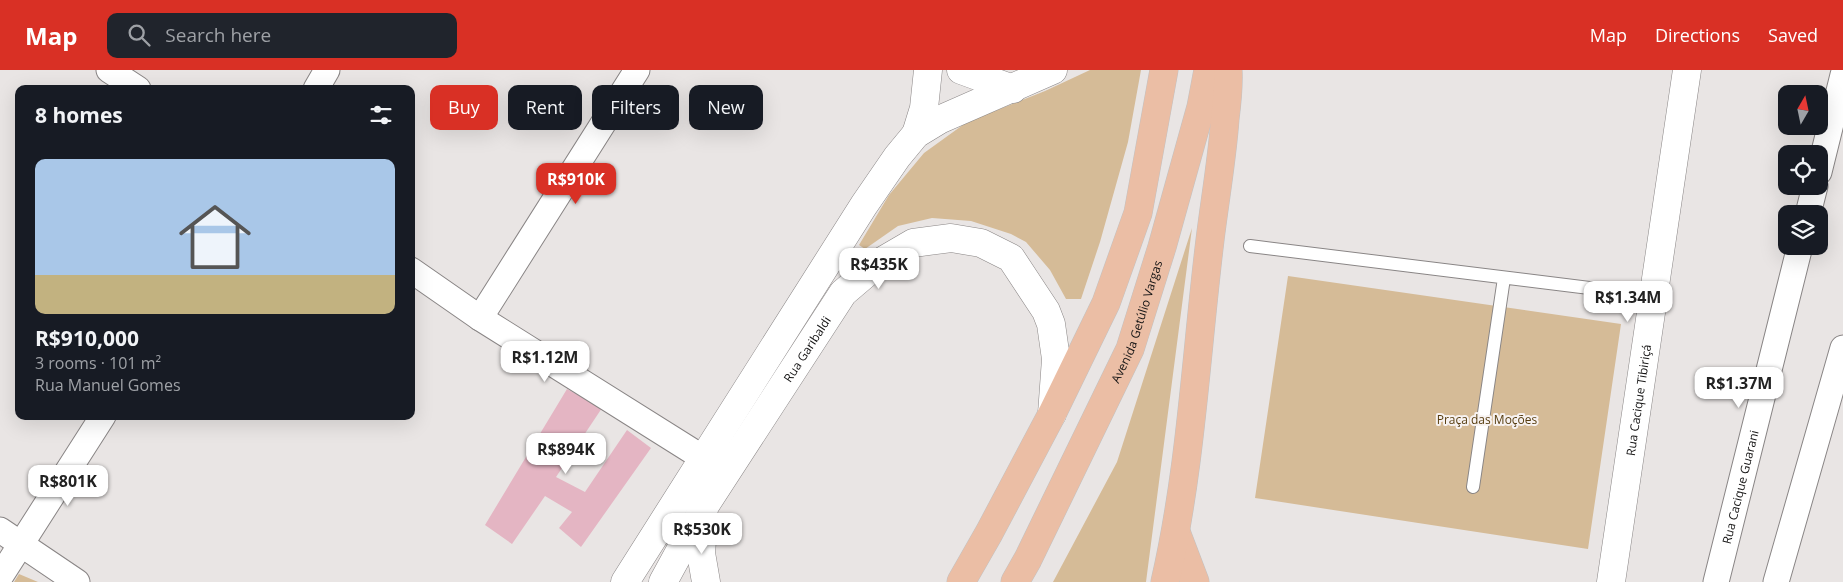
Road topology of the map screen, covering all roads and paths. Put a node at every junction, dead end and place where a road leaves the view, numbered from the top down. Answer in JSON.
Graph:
{"nodes":[{"id":1,"x":109,"y":70,"type":"edge"},
{"id":2,"x":328,"y":70,"type":"edge"},
{"id":3,"x":638,"y":70,"type":"edge"},
{"id":4,"x":928,"y":70,"type":"edge"},
{"id":5,"x":961,"y":70,"type":"edge"},
{"id":6,"x":1053,"y":70,"type":"edge"},
{"id":7,"x":1164,"y":70,"type":"edge"},
{"id":8,"x":1208,"y":70,"type":"edge"},
{"id":9,"x":1228,"y":70,"type":"edge"},
{"id":10,"x":1687,"y":70,"type":"edge"},
{"id":11,"x":1843,"y":75,"type":"edge"},
{"id":12,"x":132,"y":85,"type":"edge"},
{"id":13,"x":319,"y":85,"type":"edge"},
{"id":14,"x":1013,"y":88,"type":"junction"},
{"id":15,"x":916,"y":134,"type":"junction"},
{"id":16,"x":1826,"y":145,"type":"edge"},
{"id":17,"x":1250,"y":246,"type":"dead end"},
{"id":18,"x":1798,"y":255,"type":"edge"},
{"id":19,"x":415,"y":273,"type":"edge"},
{"id":20,"x":1504,"y":278,"type":"junction"},
{"id":21,"x":1654,"y":296,"type":"junction"},
{"id":22,"x":480,"y":318,"type":"junction"},
{"id":23,"x":1843,"y":348,"type":"edge"},
{"id":24,"x":1052,"y":414,"type":"junction"},
{"id":25,"x":100,"y":420,"type":"edge"},
{"id":26,"x":704,"y":458,"type":"junction"},
{"id":27,"x":1473,"y":486,"type":"dead end"},
{"id":28,"x":704,"y":507,"type":"junction"},
{"id":29,"x":0,"y":530,"type":"edge"},
{"id":30,"x":1176,"y":532,"type":"junction"},
{"id":31,"x":21,"y":543,"type":"junction"},
{"id":32,"x":1022,"y":571,"type":"edge"},
{"id":33,"x":0,"y":577,"type":"edge"},
{"id":34,"x":77,"y":582,"type":"edge"},
{"id":35,"x":625,"y":582,"type":"edge"},
{"id":36,"x":663,"y":582,"type":"edge"},
{"id":37,"x":706,"y":582,"type":"edge"},
{"id":38,"x":961,"y":582,"type":"edge"},
{"id":39,"x":1165,"y":582,"type":"edge"},
{"id":40,"x":1195,"y":582,"type":"edge"},
{"id":41,"x":1611,"y":582,"type":"edge"},
{"id":42,"x":1716,"y":582,"type":"edge"},
{"id":43,"x":1776,"y":582,"type":"edge"}],
"edges":[{"from":1,"to":12,"type":"street"},
{"from":2,"to":13,"type":"street"},
{"from":3,"to":22,"type":"street"},
{"from":4,"to":15,"type":"main road"},
{"from":5,"to":14,"type":"main road"},
{"from":6,"to":14,"type":"main road"},
{"from":7,"to":24,"type":"main road"},
{"from":8,"to":32,"type":"main road","name":"Avenida Getúlio Vargas"},
{"from":9,"to":30,"type":"main road"},
{"from":10,"to":21,"type":"main road","name":"Rua Cacique Tibiriçá"},
{"from":11,"to":16,"type":"street"},
{"from":14,"to":15,"type":"main road"},
{"from":15,"to":26,"type":"main road"},
{"from":17,"to":20,"type":"lane"},
{"from":18,"to":42,"type":"street","name":"Rua Cacique Guarani"},
{"from":19,"to":22,"type":"street"},
{"from":20,"to":21,"type":"lane"},
{"from":20,"to":27,"type":"lane"},
{"from":21,"to":41,"type":"main road","name":"Rua Cacique Tibiriçá"},
{"from":22,"to":26,"type":"street"},
{"from":23,"to":43,"type":"street"},
{"from":24,"to":28,"type":"main road","name":"Rua Garibaldi"},
{"from":24,"to":38,"type":"main road"},
{"from":25,"to":31,"type":"street"},
{"from":26,"to":35,"type":"main road"},
{"from":28,"to":36,"type":"main road","name":"Rua Garibaldi"},
{"from":28,"to":37,"type":"main road"},
{"from":29,"to":31,"type":"street"},
{"from":30,"to":39,"type":"main road"},
{"from":30,"to":40,"type":"main road"},
{"from":31,"to":33,"type":"street"},
{"from":31,"to":34,"type":"street"}]}
